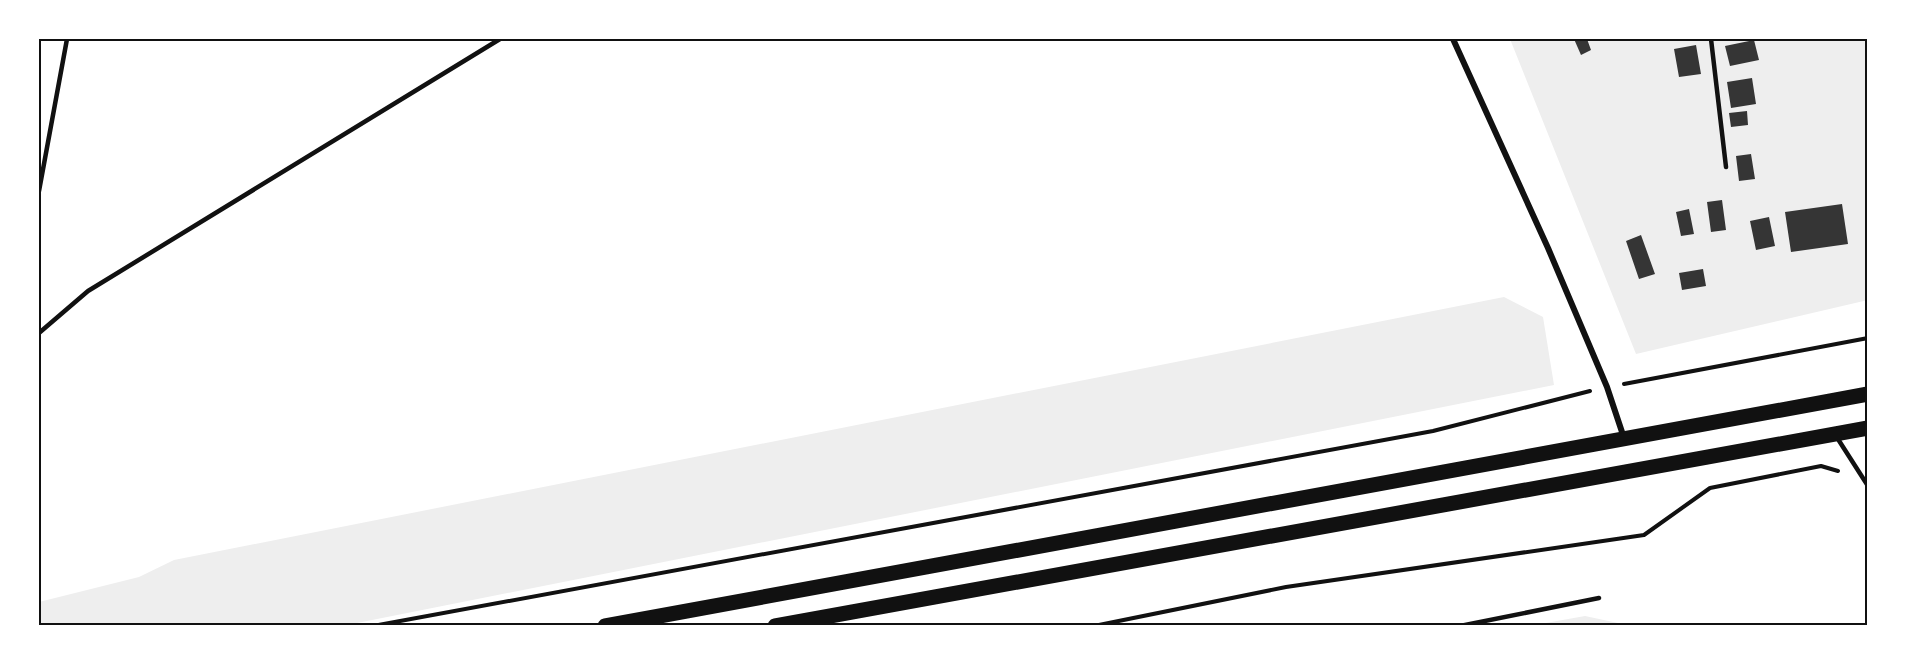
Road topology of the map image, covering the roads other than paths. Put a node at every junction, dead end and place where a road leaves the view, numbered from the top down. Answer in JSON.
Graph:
{"nodes":[{"id":1,"x":67,"y":39,"type":"edge"},
{"id":2,"x":500,"y":39,"type":"edge"},
{"id":3,"x":1453,"y":39,"type":"edge"},
{"id":4,"x":1711,"y":39,"type":"edge"},
{"id":5,"x":1725,"y":168,"type":"dead end"},
{"id":6,"x":39,"y":191,"type":"edge"},
{"id":7,"x":39,"y":333,"type":"edge"},
{"id":8,"x":1868,"y":394,"type":"edge"},
{"id":9,"x":1868,"y":428,"type":"edge"},
{"id":10,"x":1834,"y":434,"type":"junction"},
{"id":11,"x":1624,"y":438,"type":"junction"},
{"id":12,"x":1868,"y":486,"type":"edge"},
{"id":13,"x":1599,"y":598,"type":"dead end"},
{"id":14,"x":605,"y":626,"type":"edge"},
{"id":15,"x":775,"y":626,"type":"edge"},
{"id":16,"x":1460,"y":626,"type":"edge"}],
"edges":[{"from":1,"to":6,"type":"lane"},
{"from":2,"to":7,"type":"lane"},
{"from":3,"to":11,"type":"street"},
{"from":4,"to":5,"type":"lane"},
{"from":8,"to":11,"type":"main road"},
{"from":9,"to":10,"type":"main road"},
{"from":10,"to":12,"type":"lane"},
{"from":10,"to":15,"type":"main road"},
{"from":11,"to":14,"type":"main road"},
{"from":13,"to":16,"type":"lane"}]}
